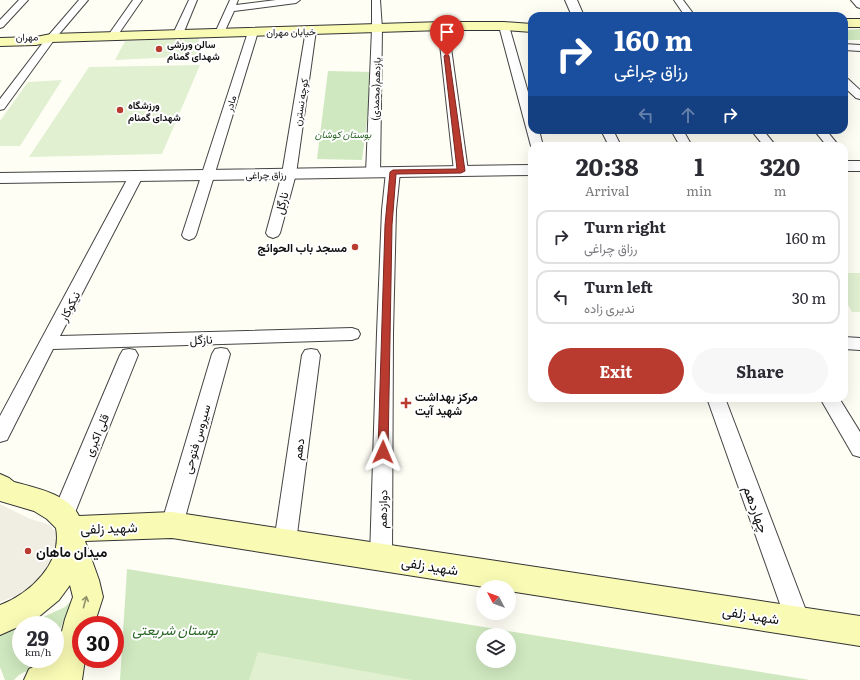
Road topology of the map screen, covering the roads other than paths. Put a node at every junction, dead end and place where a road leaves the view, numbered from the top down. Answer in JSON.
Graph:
{"nodes":[{"id":1,"x":24,"y":0,"type":"edge"},
{"id":2,"x":84,"y":0,"type":"edge"},
{"id":3,"x":138,"y":0,"type":"edge"},
{"id":4,"x":193,"y":0,"type":"edge"},
{"id":5,"x":234,"y":0,"type":"edge"},
{"id":6,"x":296,"y":0,"type":"edge"},
{"id":7,"x":376,"y":0,"type":"edge"},
{"id":8,"x":571,"y":0,"type":"edge"},
{"id":9,"x":678,"y":0,"type":"edge"},
{"id":10,"x":855,"y":0,"type":"edge"},
{"id":11,"x":860,"y":5,"type":"edge"},
{"id":12,"x":230,"y":10,"type":"junction"},
{"id":13,"x":576,"y":12,"type":"edge"},
{"id":14,"x":687,"y":12,"type":"edge"},
{"id":15,"x":860,"y":23,"type":"edge"},
{"id":16,"x":848,"y":24,"type":"edge"},
{"id":17,"x":0,"y":25,"type":"edge"},
{"id":18,"x":443,"y":26,"type":"junction"},
{"id":19,"x":504,"y":26,"type":"junction"},
{"id":20,"x":528,"y":28,"type":"edge"},
{"id":21,"x":376,"y":29,"type":"junction"},
{"id":22,"x":311,"y":30,"type":"junction"},
{"id":23,"x":253,"y":32,"type":"junction"},
{"id":24,"x":220,"y":33,"type":"junction"},
{"id":25,"x":178,"y":34,"type":"junction"},
{"id":26,"x":0,"y":37,"type":"edge"},
{"id":27,"x":112,"y":37,"type":"junction"},
{"id":28,"x":50,"y":38,"type":"junction"},
{"id":29,"x":0,"y":42,"type":"edge"},
{"id":30,"x":848,"y":47,"type":"edge"},
{"id":31,"x":860,"y":48,"type":"edge"},
{"id":32,"x":848,"y":85,"type":"edge"},
{"id":33,"x":860,"y":96,"type":"edge"},
{"id":34,"x":0,"y":107,"type":"edge"},
{"id":35,"x":528,"y":113,"type":"edge"},
{"id":36,"x":760,"y":134,"type":"edge"},
{"id":37,"x":823,"y":134,"type":"edge"},
{"id":38,"x":767,"y":142,"type":"edge"},
{"id":39,"x":830,"y":142,"type":"edge"},
{"id":40,"x":528,"y":170,"type":"edge"},
{"id":41,"x":461,"y":171,"type":"junction"},
{"id":42,"x":393,"y":172,"type":"junction"},
{"id":43,"x":373,"y":173,"type":"junction"},
{"id":44,"x":289,"y":174,"type":"junction"},
{"id":45,"x":208,"y":175,"type":"junction"},
{"id":46,"x":136,"y":176,"type":"junction"},
{"id":47,"x":0,"y":178,"type":"edge"},
{"id":48,"x":274,"y":233,"type":"dead end"},
{"id":49,"x":189,"y":235,"type":"dead end"},
{"id":50,"x":352,"y":334,"type":"dead end"},
{"id":51,"x":49,"y":343,"type":"junction"},
{"id":52,"x":848,"y":343,"type":"edge"},
{"id":53,"x":860,"y":344,"type":"edge"},
{"id":54,"x":221,"y":354,"type":"dead end"},
{"id":55,"x":130,"y":355,"type":"dead end"},
{"id":56,"x":310,"y":355,"type":"dead end"},
{"id":57,"x":717,"y":402,"type":"edge"},
{"id":58,"x":831,"y":402,"type":"edge"},
{"id":59,"x":0,"y":434,"type":"edge"},
{"id":60,"x":860,"y":449,"type":"edge"},
{"id":61,"x":0,"y":486,"type":"edge"},
{"id":62,"x":172,"y":525,"type":"junction"},
{"id":63,"x":68,"y":530,"type":"junction"},
{"id":64,"x":285,"y":542,"type":"junction"},
{"id":65,"x":381,"y":557,"type":"junction"},
{"id":66,"x":0,"y":620,"type":"edge"},
{"id":67,"x":798,"y":621,"type":"junction"},
{"id":68,"x":860,"y":631,"type":"edge"},
{"id":69,"x":40,"y":680,"type":"edge"},
{"id":70,"x":60,"y":680,"type":"edge"},
{"id":71,"x":66,"y":680,"type":"edge"}],
"edges":[{"from":1,"to":17,"type":"street"},
{"from":2,"to":28,"type":"street"},
{"from":3,"to":27,"type":"street"},
{"from":4,"to":25,"type":"street"},
{"from":5,"to":12,"type":"street"},
{"from":6,"to":12,"type":"street"},
{"from":7,"to":21,"type":"street","name":"یازدهم(محمدی)"},
{"from":8,"to":13,"type":"street"},
{"from":9,"to":14,"type":"street"},
{"from":10,"to":11,"type":"street"},
{"from":12,"to":24,"type":"street"},
{"from":15,"to":16,"type":"main road"},
{"from":18,"to":19,"type":"main road","name":"خیابان مهران"},
{"from":18,"to":21,"type":"main road","name":"خیابان مهران"},
{"from":18,"to":41,"type":"street"},
{"from":19,"to":20,"type":"main road","name":"خیابان مهران"},
{"from":19,"to":35,"type":"street"},
{"from":21,"to":22,"type":"main road","name":"خیابان مهران"},
{"from":21,"to":43,"type":"street","name":"یازدهم(محمدی)"},
{"from":22,"to":23,"type":"main road","name":"خیابان مهران"},
{"from":22,"to":44,"type":"street","name":"کوچه نسترن"},
{"from":23,"to":24,"type":"main road","name":"خیابان مهران"},
{"from":23,"to":45,"type":"street","name":"مادر"},
{"from":24,"to":25,"type":"main road","name":"خیابان مهران"},
{"from":25,"to":27,"type":"main road","name":"خیابان مهران"},
{"from":26,"to":28,"type":"main road","name":"مهران"},
{"from":27,"to":28,"type":"main road","name":"خیابان مهران"},
{"from":28,"to":29,"type":"main road","name":"مهران"},
{"from":28,"to":34,"type":"street"},
{"from":30,"to":31,"type":"street"},
{"from":32,"to":33,"type":"street"},
{"from":36,"to":38,"type":"street"},
{"from":37,"to":39,"type":"street"},
{"from":40,"to":41,"type":"street","name":"رزاق چراغی"},
{"from":41,"to":42,"type":"street","name":"رزاق چراغی"},
{"from":42,"to":43,"type":"street","name":"رزاق چراغی"},
{"from":42,"to":65,"type":"street","name":"دوازدهم"},
{"from":43,"to":44,"type":"street","name":"رزاق چراغی"},
{"from":44,"to":45,"type":"street","name":"رزاق چراغی"},
{"from":44,"to":48,"type":"street","name":"نارگل"},
{"from":45,"to":46,"type":"street","name":"رزاق چراغی"},
{"from":45,"to":49,"type":"street","name":"مادر"},
{"from":46,"to":47,"type":"street","name":"رزاق چراغی"},
{"from":46,"to":51,"type":"street","name":"نیکوکار"},
{"from":50,"to":51,"type":"street","name":"نازگل"},
{"from":51,"to":59,"type":"street","name":"نیکوکار"},
{"from":52,"to":53,"type":"street"},
{"from":54,"to":62,"type":"street","name":"سیروس فتوحی"},
{"from":55,"to":63,"type":"street","name":"قلی اکبری"},
{"from":56,"to":64,"type":"street","name":"دهم"},
{"from":57,"to":67,"type":"street","name":"چهاردهم"},
{"from":58,"to":60,"type":"street"},
{"from":61,"to":63,"type":"main road"},
{"from":62,"to":63,"type":"main road","name":"شهید زلفی"},
{"from":62,"to":64,"type":"main road","name":"شهید زلفی"},
{"from":63,"to":66,"type":"main road"},
{"from":71,"to":63,"type":"main road","one_way":true},
{"from":64,"to":65,"type":"main road","name":"شهید زلفی"},
{"from":65,"to":67,"type":"main road","name":"شهید زلفی"},
{"from":67,"to":68,"type":"main road","name":"شهید زلفی"},
{"from":69,"to":70,"type":"main road"}]}
